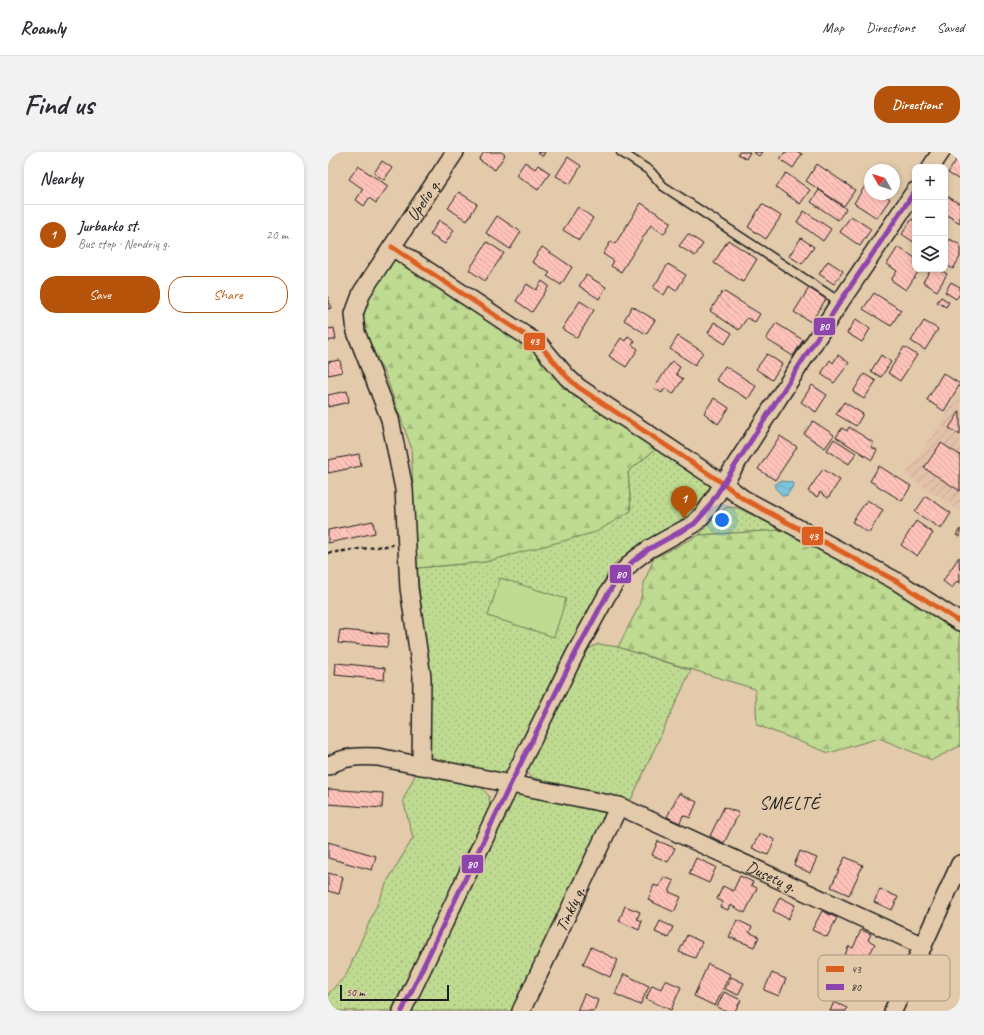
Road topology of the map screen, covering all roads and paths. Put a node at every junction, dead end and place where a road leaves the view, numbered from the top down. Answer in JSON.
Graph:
{"nodes":[{"id":1,"x":455,"y":152,"type":"edge"},
{"id":2,"x":621,"y":152,"type":"edge"},
{"id":3,"x":941,"y":152,"type":"edge"},
{"id":4,"x":933,"y":164,"type":"edge"},
{"id":5,"x":912,"y":195,"type":"edge"},
{"id":6,"x":392,"y":247,"type":"junction"},
{"id":7,"x":840,"y":302,"type":"junction"},
{"id":8,"x":724,"y":484,"type":"junction"},
{"id":9,"x":407,"y":544,"type":"junction"},
{"id":10,"x":328,"y":553,"type":"edge"},
{"id":11,"x":960,"y":622,"type":"edge"},
{"id":12,"x":328,"y":766,"type":"edge"},
{"id":13,"x":421,"y":766,"type":"junction"},
{"id":14,"x":511,"y":783,"type":"junction"},
{"id":15,"x":619,"y":806,"type":"junction"},
{"id":16,"x":960,"y":864,"type":"edge"},
{"id":17,"x":923,"y":946,"type":"junction"},
{"id":18,"x":919,"y":955,"type":"edge"},
{"id":19,"x":898,"y":1001,"type":"edge"},
{"id":20,"x":402,"y":1011,"type":"edge"},
{"id":21,"x":521,"y":1011,"type":"edge"},
{"id":22,"x":893,"y":1011,"type":"edge"}],
"edges":[{"from":1,"to":6,"type":"street","name":"Upelio g."},
{"from":2,"to":7,"type":"lane"},
{"from":3,"to":4,"type":"street"},
{"from":5,"to":7,"type":"street"},
{"from":6,"to":8,"type":"street"},
{"from":6,"to":9,"type":"street","name":"Upelio g."},
{"from":7,"to":8,"type":"street"},
{"from":8,"to":11,"type":"street"},
{"from":8,"to":14,"type":"street"},
{"from":9,"to":10,"type":"path"},
{"from":9,"to":13,"type":"street","name":"Upelio g."},
{"from":12,"to":13,"type":"street","name":"Dusetų g."},
{"from":13,"to":14,"type":"street","name":"Dusetų g."},
{"from":14,"to":15,"type":"street","name":"Dusetų g."},
{"from":14,"to":20,"type":"street"},
{"from":15,"to":17,"type":"street","name":"Dusetų g."},
{"from":15,"to":21,"type":"street","name":"Tinklų g."},
{"from":16,"to":17,"type":"street"},
{"from":17,"to":18,"type":"street"},
{"from":19,"to":22,"type":"street"}]}
